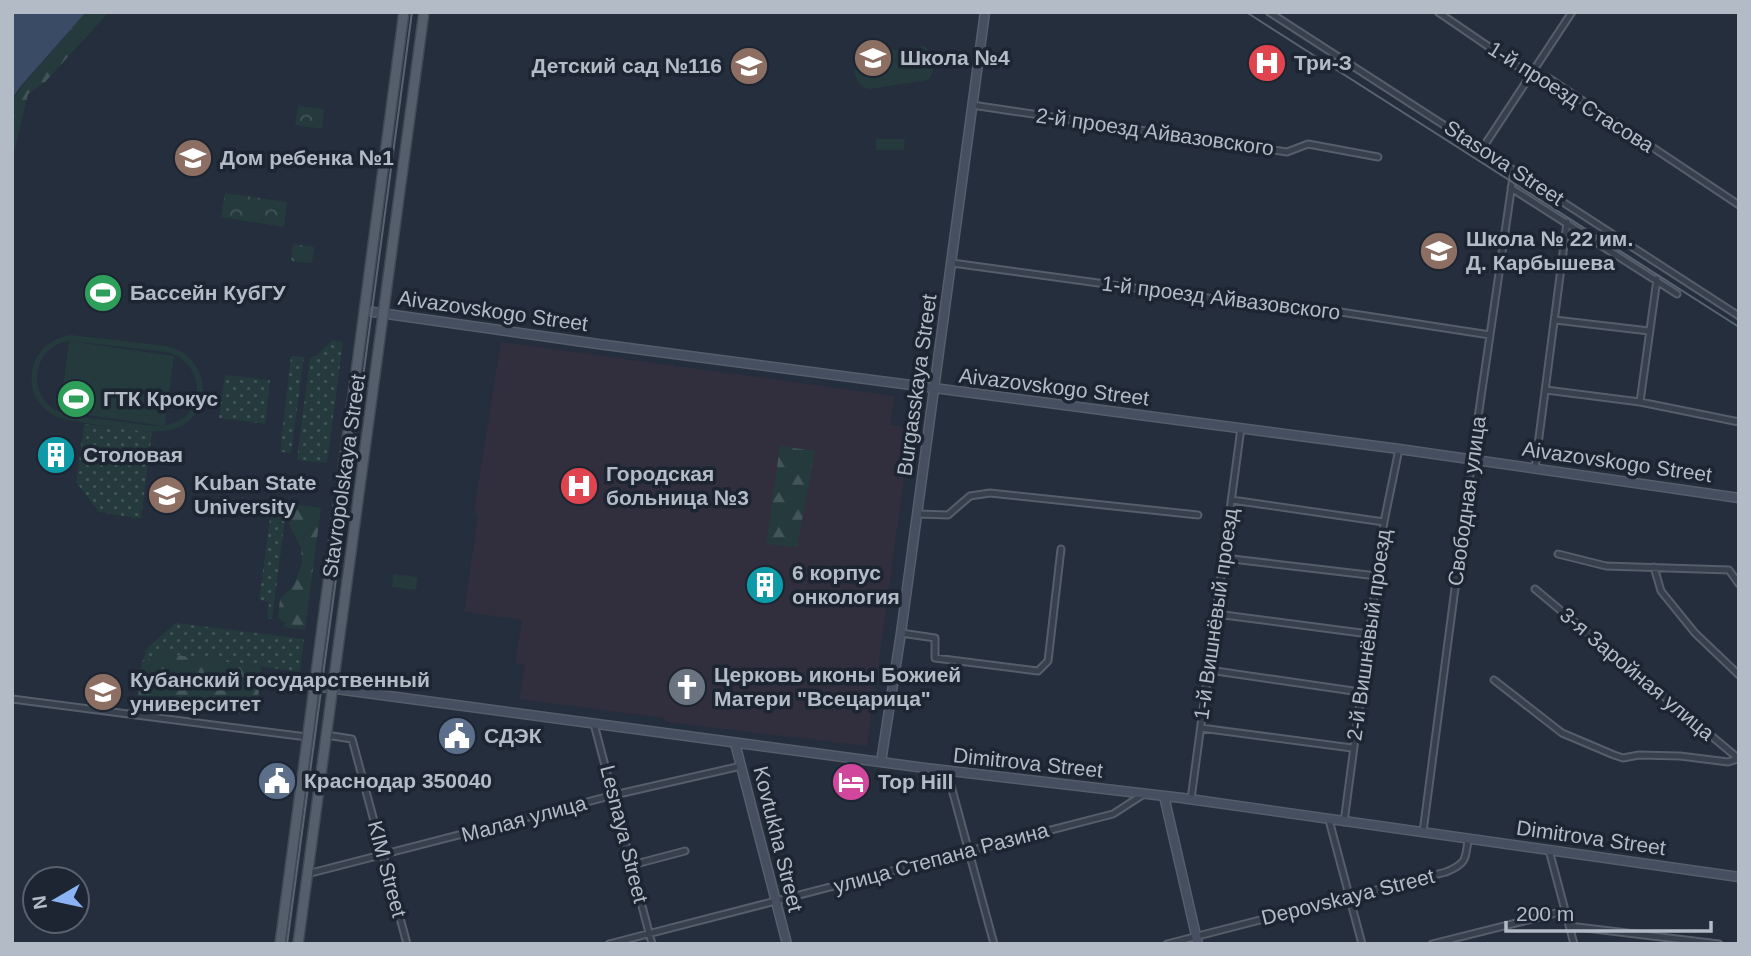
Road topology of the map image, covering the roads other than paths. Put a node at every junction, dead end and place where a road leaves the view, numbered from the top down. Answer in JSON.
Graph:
{"nodes":[{"id":1,"x":404,"y":12,"type":"edge"},
{"id":2,"x":424,"y":12,"type":"edge"},
{"id":3,"x":985,"y":12,"type":"edge"},
{"id":4,"x":1269,"y":12,"type":"edge"},
{"id":5,"x":1437,"y":12,"type":"edge"},
{"id":6,"x":1572,"y":12,"type":"edge"},
{"id":7,"x":1530,"y":75,"type":"junction"},
{"id":8,"x":972,"y":105,"type":"junction"},
{"id":9,"x":1482,"y":149,"type":"junction"},
{"id":10,"x":1378,"y":157,"type":"dead end"},
{"id":11,"x":1514,"y":170,"type":"junction"},
{"id":12,"x":1511,"y":188,"type":"junction"},
{"id":13,"x":1739,"y":205,"type":"edge"},
{"id":14,"x":1567,"y":222,"type":"junction"},
{"id":15,"x":952,"y":263,"type":"junction"},
{"id":16,"x":1657,"y":279,"type":"junction"},
{"id":17,"x":1677,"y":294,"type":"dead end"},
{"id":18,"x":366,"y":311,"type":"junction"},
{"id":19,"x":383,"y":313,"type":"junction"},
{"id":20,"x":1739,"y":316,"type":"edge"},
{"id":21,"x":1556,"y":320,"type":"junction"},
{"id":22,"x":1649,"y":331,"type":"junction"},
{"id":23,"x":1490,"y":335,"type":"junction"},
{"id":24,"x":934,"y":388,"type":"junction"},
{"id":25,"x":1546,"y":390,"type":"junction"},
{"id":26,"x":1640,"y":402,"type":"junction"},
{"id":27,"x":1739,"y":422,"type":"edge"},
{"id":28,"x":1241,"y":428,"type":"junction"},
{"id":29,"x":1399,"y":449,"type":"junction"},
{"id":30,"x":1472,"y":459,"type":"junction"},
{"id":31,"x":1535,"y":468,"type":"junction"},
{"id":32,"x":1739,"y":498,"type":"edge"},
{"id":33,"x":1232,"y":500,"type":"junction"},
{"id":34,"x":917,"y":514,"type":"junction"},
{"id":35,"x":1198,"y":515,"type":"dead end"},
{"id":36,"x":1384,"y":522,"type":"junction"},
{"id":37,"x":1061,"y":549,"type":"dead end"},
{"id":38,"x":1558,"y":554,"type":"dead end"},
{"id":39,"x":1224,"y":558,"type":"junction"},
{"id":40,"x":1654,"y":567,"type":"junction"},
{"id":41,"x":1377,"y":576,"type":"junction"},
{"id":42,"x":1739,"y":584,"type":"edge"},
{"id":43,"x":1535,"y":589,"type":"dead end"},
{"id":44,"x":1216,"y":614,"type":"junction"},
{"id":45,"x":901,"y":633,"type":"junction"},
{"id":46,"x":1369,"y":634,"type":"junction"},
{"id":47,"x":1209,"y":670,"type":"junction"},
{"id":48,"x":1739,"y":676,"type":"edge"},
{"id":49,"x":1494,"y":680,"type":"dead end"},
{"id":50,"x":314,"y":686,"type":"junction"},
{"id":51,"x":333,"y":688,"type":"junction"},
{"id":52,"x":1360,"y":692,"type":"junction"},
{"id":53,"x":12,"y":699,"type":"edge"},
{"id":54,"x":594,"y":724,"type":"junction"},
{"id":55,"x":1201,"y":728,"type":"junction"},
{"id":56,"x":326,"y":735,"type":"junction"},
{"id":57,"x":307,"y":737,"type":"junction"},
{"id":58,"x":735,"y":743,"type":"junction"},
{"id":59,"x":1352,"y":748,"type":"junction"},
{"id":60,"x":1738,"y":759,"type":"edge"},
{"id":61,"x":881,"y":762,"type":"junction"},
{"id":62,"x":741,"y":766,"type":"junction"},
{"id":63,"x":947,"y":771,"type":"junction"},
{"id":64,"x":1145,"y":793,"type":"junction"},
{"id":65,"x":614,"y":795,"type":"junction"},
{"id":66,"x":1164,"y":796,"type":"junction"},
{"id":67,"x":1191,"y":799,"type":"junction"},
{"id":68,"x":1329,"y":820,"type":"junction"},
{"id":69,"x":1344,"y":822,"type":"junction"},
{"id":70,"x":1423,"y":832,"type":"junction"},
{"id":71,"x":1468,"y":839,"type":"junction"},
{"id":72,"x":970,"y":849,"type":"junction"},
{"id":73,"x":685,"y":850,"type":"dead end"},
{"id":74,"x":1549,"y":850,"type":"junction"},
{"id":75,"x":383,"y":856,"type":"junction"},
{"id":76,"x":632,"y":866,"type":"junction"},
{"id":77,"x":307,"y":874,"type":"junction"},
{"id":78,"x":1739,"y":877,"type":"edge"},
{"id":79,"x":1349,"y":896,"type":"junction"},
{"id":80,"x":776,"y":902,"type":"junction"},
{"id":81,"x":1564,"y":911,"type":"junction"},
{"id":82,"x":1569,"y":926,"type":"junction"},
{"id":83,"x":649,"y":933,"type":"junction"},
{"id":84,"x":1197,"y":940,"type":"edge"},
{"id":85,"x":279,"y":944,"type":"edge"},
{"id":86,"x":298,"y":944,"type":"edge"},
{"id":87,"x":407,"y":944,"type":"edge"},
{"id":88,"x":609,"y":944,"type":"edge"},
{"id":89,"x":652,"y":944,"type":"edge"},
{"id":90,"x":787,"y":944,"type":"edge"},
{"id":91,"x":994,"y":944,"type":"edge"},
{"id":92,"x":1167,"y":944,"type":"edge"},
{"id":93,"x":1362,"y":944,"type":"edge"},
{"id":94,"x":1432,"y":944,"type":"edge"},
{"id":95,"x":1574,"y":944,"type":"edge"},
{"id":96,"x":1719,"y":944,"type":"edge"}],
"edges":[{"from":1,"to":18,"type":"main road","name":"Stavropolskaya Street"},
{"from":2,"to":19,"type":"main road","name":"Stavropolskaya Street"},
{"from":3,"to":8,"type":"street","name":"Burgasskaya Street"},
{"from":4,"to":9,"type":"street","name":"Stasova Street"},
{"from":5,"to":7,"type":"street","name":"1-й проезд Стасова"},
{"from":6,"to":7,"type":"street"},
{"from":7,"to":9,"type":"street"},
{"from":7,"to":13,"type":"street","name":"1-й проезд Стасова"},
{"from":8,"to":10,"type":"street","name":"2-й проезд Айвазовского"},
{"from":8,"to":15,"type":"street","name":"Burgasskaya Street"},
{"from":9,"to":11,"type":"street","name":"Stasova Street"},
{"from":11,"to":12,"type":"street","name":"Свободная улица"},
{"from":11,"to":20,"type":"street","name":"Stasova Street"},
{"from":12,"to":14,"type":"street","name":"Stasova Street"},
{"from":12,"to":23,"type":"street","name":"Свободная улица"},
{"from":14,"to":16,"type":"street","name":"Stasova Street"},
{"from":14,"to":21,"type":"street"},
{"from":15,"to":23,"type":"street","name":"1-й проезд Айвазовского"},
{"from":15,"to":24,"type":"street","name":"Burgasskaya Street"},
{"from":16,"to":17,"type":"street","name":"Stasova Street"},
{"from":16,"to":22,"type":"street"},
{"from":18,"to":19,"type":"street","name":"Aivazovskogo Street"},
{"from":18,"to":50,"type":"main road","name":"Stavropolskaya Street"},
{"from":19,"to":24,"type":"street","name":"Aivazovskogo Street"},
{"from":19,"to":51,"type":"main road","name":"Stavropolskaya Street"},
{"from":21,"to":22,"type":"street"},
{"from":21,"to":25,"type":"street"},
{"from":22,"to":26,"type":"street"},
{"from":23,"to":30,"type":"street","name":"Свободная улица"},
{"from":24,"to":28,"type":"street","name":"Aivazovskogo Street"},
{"from":24,"to":34,"type":"street","name":"Burgasskaya Street"},
{"from":25,"to":26,"type":"street"},
{"from":25,"to":31,"type":"street"},
{"from":26,"to":27,"type":"street"},
{"from":28,"to":29,"type":"street","name":"Aivazovskogo Street"},
{"from":28,"to":33,"type":"street","name":"1-й Вишнёвый проезд"},
{"from":29,"to":30,"type":"street","name":"Aivazovskogo Street"},
{"from":29,"to":36,"type":"street","name":"2-й Вишнёвый проезд"},
{"from":30,"to":31,"type":"street","name":"Aivazovskogo Street"},
{"from":30,"to":70,"type":"street","name":"Свободная улица"},
{"from":31,"to":32,"type":"street","name":"Aivazovskogo Street"},
{"from":33,"to":36,"type":"street"},
{"from":33,"to":39,"type":"street","name":"1-й Вишнёвый проезд"},
{"from":34,"to":35,"type":"street"},
{"from":34,"to":45,"type":"street","name":"Burgasskaya Street"},
{"from":36,"to":41,"type":"street","name":"2-й Вишнёвый проезд"},
{"from":37,"to":45,"type":"street"},
{"from":38,"to":40,"type":"street"},
{"from":39,"to":41,"type":"street"},
{"from":39,"to":44,"type":"street","name":"1-й Вишнёвый проезд"},
{"from":40,"to":42,"type":"street"},
{"from":40,"to":48,"type":"street"},
{"from":41,"to":46,"type":"street","name":"2-й Вишнёвый проезд"},
{"from":43,"to":60,"type":"street","name":"3-я Заройная улица"},
{"from":44,"to":46,"type":"street"},
{"from":44,"to":47,"type":"street","name":"1-й Вишнёвый проезд"},
{"from":45,"to":61,"type":"street","name":"Burgasskaya Street"},
{"from":46,"to":52,"type":"street","name":"2-й Вишнёвый проезд"},
{"from":47,"to":52,"type":"street"},
{"from":47,"to":55,"type":"street","name":"1-й Вишнёвый проезд"},
{"from":49,"to":60,"type":"street"},
{"from":50,"to":51,"type":"street","name":"Dimitrova Street"},
{"from":50,"to":57,"type":"main road","name":"Stavropolskaya Street"},
{"from":51,"to":54,"type":"street","name":"Dimitrova Street"},
{"from":51,"to":56,"type":"main road","name":"Stavropolskaya Street"},
{"from":52,"to":59,"type":"street","name":"2-й Вишнёвый проезд"},
{"from":53,"to":57,"type":"street"},
{"from":54,"to":58,"type":"street","name":"Dimitrova Street"},
{"from":54,"to":65,"type":"street","name":"Lesnaya Street"},
{"from":55,"to":59,"type":"street"},
{"from":55,"to":67,"type":"street","name":"1-й Вишнёвый проезд"},
{"from":56,"to":75,"type":"street","name":"KIM Street"},
{"from":56,"to":77,"type":"main road","name":"Stavropolskaya Street"},
{"from":57,"to":85,"type":"main road","name":"Stavropolskaya Street"},
{"from":58,"to":61,"type":"street","name":"Dimitrova Street"},
{"from":58,"to":62,"type":"street","name":"Kovtukha Street"},
{"from":59,"to":69,"type":"street","name":"2-й Вишнёвый проезд"},
{"from":61,"to":63,"type":"street","name":"Dimitrova Street"},
{"from":62,"to":65,"type":"street","name":"Малая улица"},
{"from":62,"to":80,"type":"street","name":"Kovtukha Street"},
{"from":63,"to":64,"type":"street","name":"Dimitrova Street"},
{"from":63,"to":72,"type":"street"},
{"from":64,"to":66,"type":"street","name":"Dimitrova Street"},
{"from":64,"to":72,"type":"street","name":"улица Степана Разина"},
{"from":65,"to":75,"type":"street","name":"Малая улица"},
{"from":65,"to":76,"type":"street","name":"Lesnaya Street"},
{"from":66,"to":67,"type":"street","name":"Dimitrova Street"},
{"from":66,"to":84,"type":"street"},
{"from":67,"to":68,"type":"street","name":"Dimitrova Street"},
{"from":68,"to":69,"type":"street","name":"Dimitrova Street"},
{"from":68,"to":79,"type":"street"},
{"from":69,"to":70,"type":"street","name":"Dimitrova Street"},
{"from":70,"to":71,"type":"street","name":"Dimitrova Street"},
{"from":71,"to":74,"type":"street","name":"Dimitrova Street"},
{"from":71,"to":79,"type":"street","name":"Depovskaya Street"},
{"from":72,"to":80,"type":"street","name":"улица Степана Разина"},
{"from":72,"to":91,"type":"street"},
{"from":73,"to":76,"type":"street"},
{"from":74,"to":78,"type":"street","name":"Dimitrova Street"},
{"from":74,"to":81,"type":"street"},
{"from":75,"to":77,"type":"street","name":"Малая улица"},
{"from":75,"to":87,"type":"street","name":"KIM Street"},
{"from":76,"to":83,"type":"street","name":"Lesnaya Street"},
{"from":77,"to":86,"type":"main road","name":"Stavropolskaya Street"},
{"from":79,"to":84,"type":"street","name":"Depovskaya Street"},
{"from":79,"to":93,"type":"street"},
{"from":80,"to":83,"type":"street","name":"улица Степана Разина"},
{"from":80,"to":90,"type":"street","name":"Kovtukha Street"},
{"from":81,"to":82,"type":"street"},
{"from":81,"to":94,"type":"street"},
{"from":82,"to":95,"type":"street"},
{"from":82,"to":96,"type":"street"},
{"from":83,"to":88,"type":"street","name":"улица Степана Разина"},
{"from":83,"to":89,"type":"street","name":"Lesnaya Street"},
{"from":84,"to":92,"type":"street","name":"Depovskaya Street"}]}
